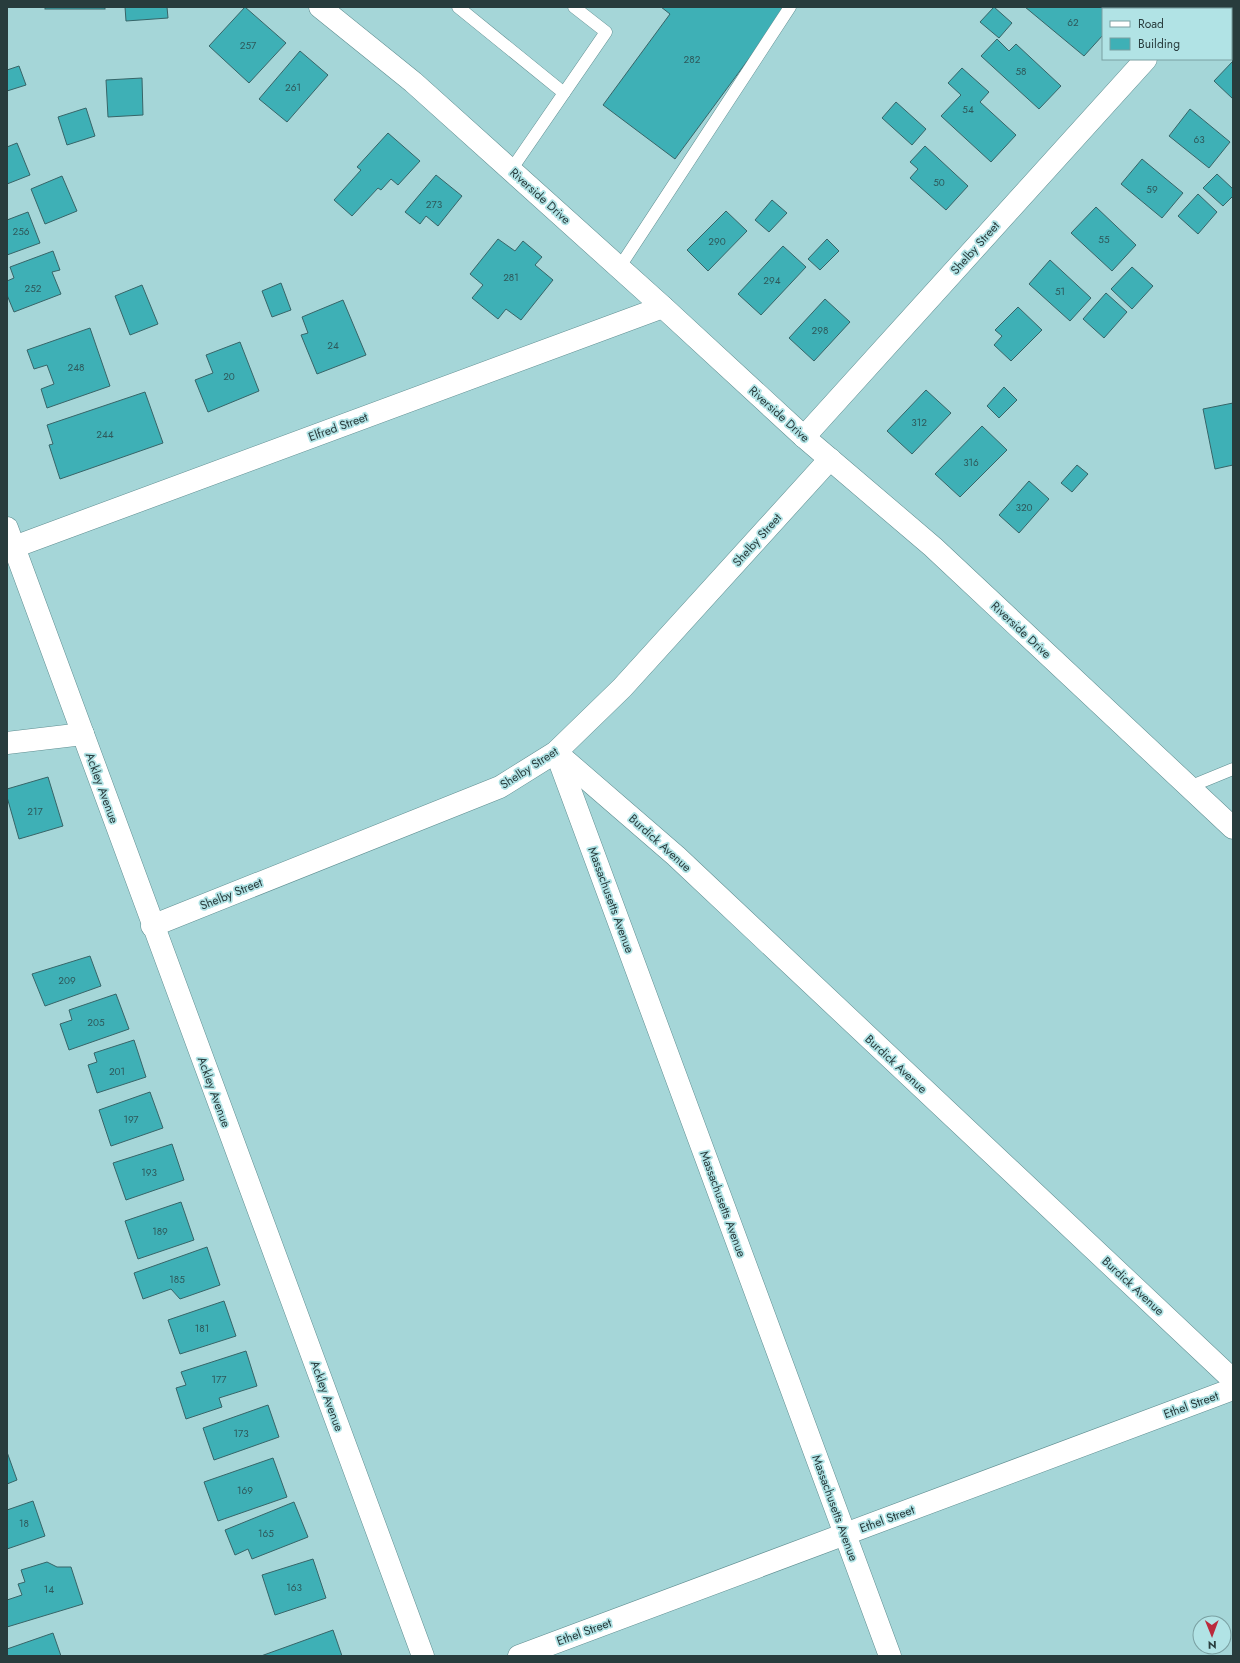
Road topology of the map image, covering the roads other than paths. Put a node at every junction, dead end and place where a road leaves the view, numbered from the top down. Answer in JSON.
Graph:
{"nodes":[{"id":1,"x":320,"y":7,"type":"edge"},
{"id":2,"x":458,"y":7,"type":"edge"},
{"id":3,"x":574,"y":7,"type":"edge"},
{"id":4,"x":790,"y":7,"type":"edge"},
{"id":5,"x":1145,"y":60,"type":"edge"},
{"id":6,"x":564,"y":93,"type":"junction"},
{"id":7,"x":511,"y":170,"type":"junction"},
{"id":8,"x":619,"y":268,"type":"junction"},
{"id":9,"x":663,"y":307,"type":"junction"},
{"id":10,"x":804,"y":437,"type":"junction"},
{"id":11,"x":830,"y":459,"type":"junction"},
{"id":12,"x":10,"y":537,"type":"edge"},
{"id":13,"x":83,"y":734,"type":"junction"},
{"id":14,"x":7,"y":743,"type":"edge"},
{"id":15,"x":556,"y":752,"type":"junction"},
{"id":16,"x":1233,"y":769,"type":"edge"},
{"id":17,"x":1189,"y":787,"type":"junction"},
{"id":18,"x":1233,"y":828,"type":"edge"},
{"id":19,"x":152,"y":926,"type":"junction"},
{"id":20,"x":1233,"y":1380,"type":"edge"},
{"id":21,"x":1233,"y":1390,"type":"edge"},
{"id":22,"x":845,"y":1534,"type":"junction"},
{"id":23,"x":423,"y":1656,"type":"edge"},
{"id":24,"x":519,"y":1656,"type":"edge"},
{"id":25,"x":890,"y":1656,"type":"edge"}],
"edges":[{"from":1,"to":7,"type":"street","name":"Riverside Drive"},
{"from":2,"to":6,"type":"lane"},
{"from":3,"to":6,"type":"lane"},
{"from":4,"to":8,"type":"lane"},
{"from":5,"to":10,"type":"street","name":"Shelby Street"},
{"from":6,"to":7,"type":"lane"},
{"from":7,"to":8,"type":"street","name":"Riverside Drive"},
{"from":8,"to":9,"type":"street","name":"Riverside Drive"},
{"from":9,"to":10,"type":"street","name":"Riverside Drive"},
{"from":9,"to":12,"type":"street","name":"Elfred Street"},
{"from":10,"to":11,"type":"street","name":"Riverside Drive"},
{"from":11,"to":15,"type":"street","name":"Shelby Street"},
{"from":11,"to":17,"type":"street","name":"Riverside Drive"},
{"from":12,"to":13,"type":"street","name":"Ackley Avenue"},
{"from":13,"to":14,"type":"street"},
{"from":13,"to":19,"type":"street","name":"Ackley Avenue"},
{"from":15,"to":19,"type":"street","name":"Shelby Street"},
{"from":15,"to":20,"type":"street","name":"Burdick Avenue"},
{"from":15,"to":22,"type":"street","name":"Massachusetts Avenue"},
{"from":16,"to":17,"type":"lane"},
{"from":17,"to":18,"type":"street","name":"Riverside Drive"},
{"from":19,"to":23,"type":"street","name":"Ackley Avenue"},
{"from":21,"to":22,"type":"street","name":"Ethel Street"},
{"from":22,"to":24,"type":"street","name":"Ethel Street"},
{"from":22,"to":25,"type":"street","name":"Massachusetts Avenue"}]}
